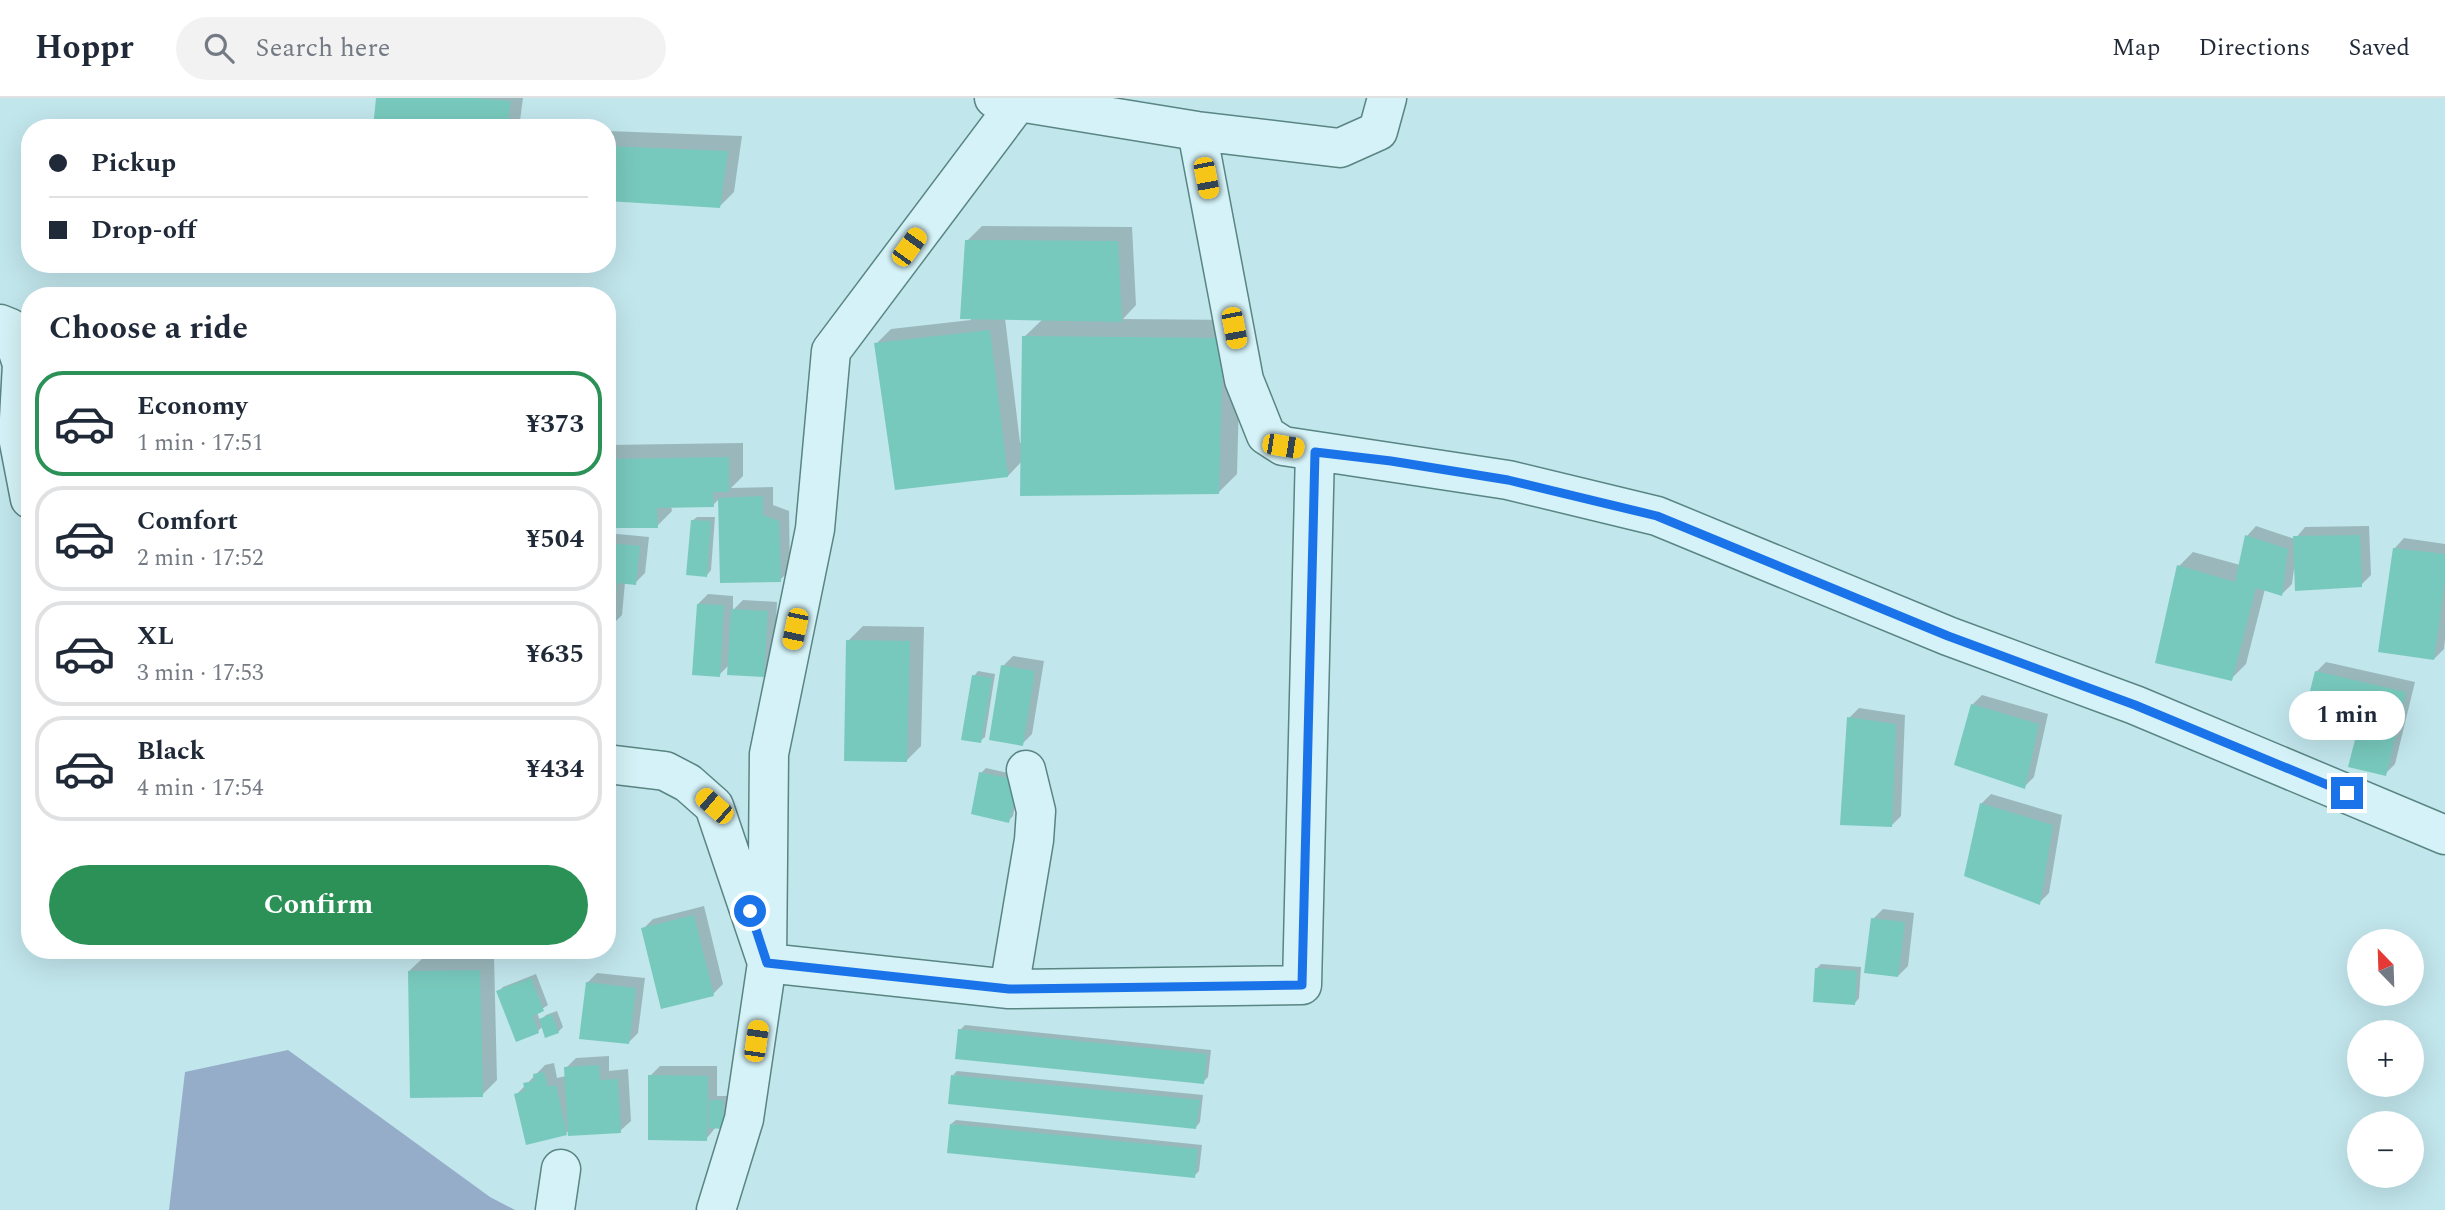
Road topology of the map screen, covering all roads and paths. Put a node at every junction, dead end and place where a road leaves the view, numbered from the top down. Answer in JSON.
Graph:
{"nodes":[{"id":1,"x":1387,"y":98,"type":"edge"},
{"id":2,"x":1006,"y":100,"type":"edge"},
{"id":3,"x":1196,"y":131,"type":"junction"},
{"id":4,"x":0,"y":324,"type":"edge"},
{"id":5,"x":21,"y":361,"type":"edge"},
{"id":6,"x":21,"y":382,"type":"edge"},
{"id":7,"x":21,"y":452,"type":"edge"},
{"id":8,"x":1315,"y":452,"type":"junction"},
{"id":9,"x":616,"y":765,"type":"edge"},
{"id":10,"x":1026,"y":770,"type":"dead end"},
{"id":11,"x":2445,"y":835,"type":"edge"},
{"id":12,"x":767,"y":963,"type":"junction"},
{"id":13,"x":1009,"y":989,"type":"junction"},
{"id":14,"x":561,"y":1169,"type":"dead end"},
{"id":15,"x":555,"y":1210,"type":"edge"},
{"id":16,"x":716,"y":1210,"type":"edge"}],
"edges":[{"from":1,"to":3,"type":"street"},
{"from":2,"to":3,"type":"street"},
{"from":2,"to":12,"type":"street"},
{"from":3,"to":8,"type":"street"},
{"from":4,"to":5,"type":"street"},
{"from":6,"to":7,"type":"street"},
{"from":8,"to":11,"type":"street"},
{"from":8,"to":13,"type":"street"},
{"from":9,"to":12,"type":"street"},
{"from":10,"to":13,"type":"street"},
{"from":12,"to":13,"type":"street"},
{"from":12,"to":16,"type":"street"},
{"from":14,"to":15,"type":"street"}]}
